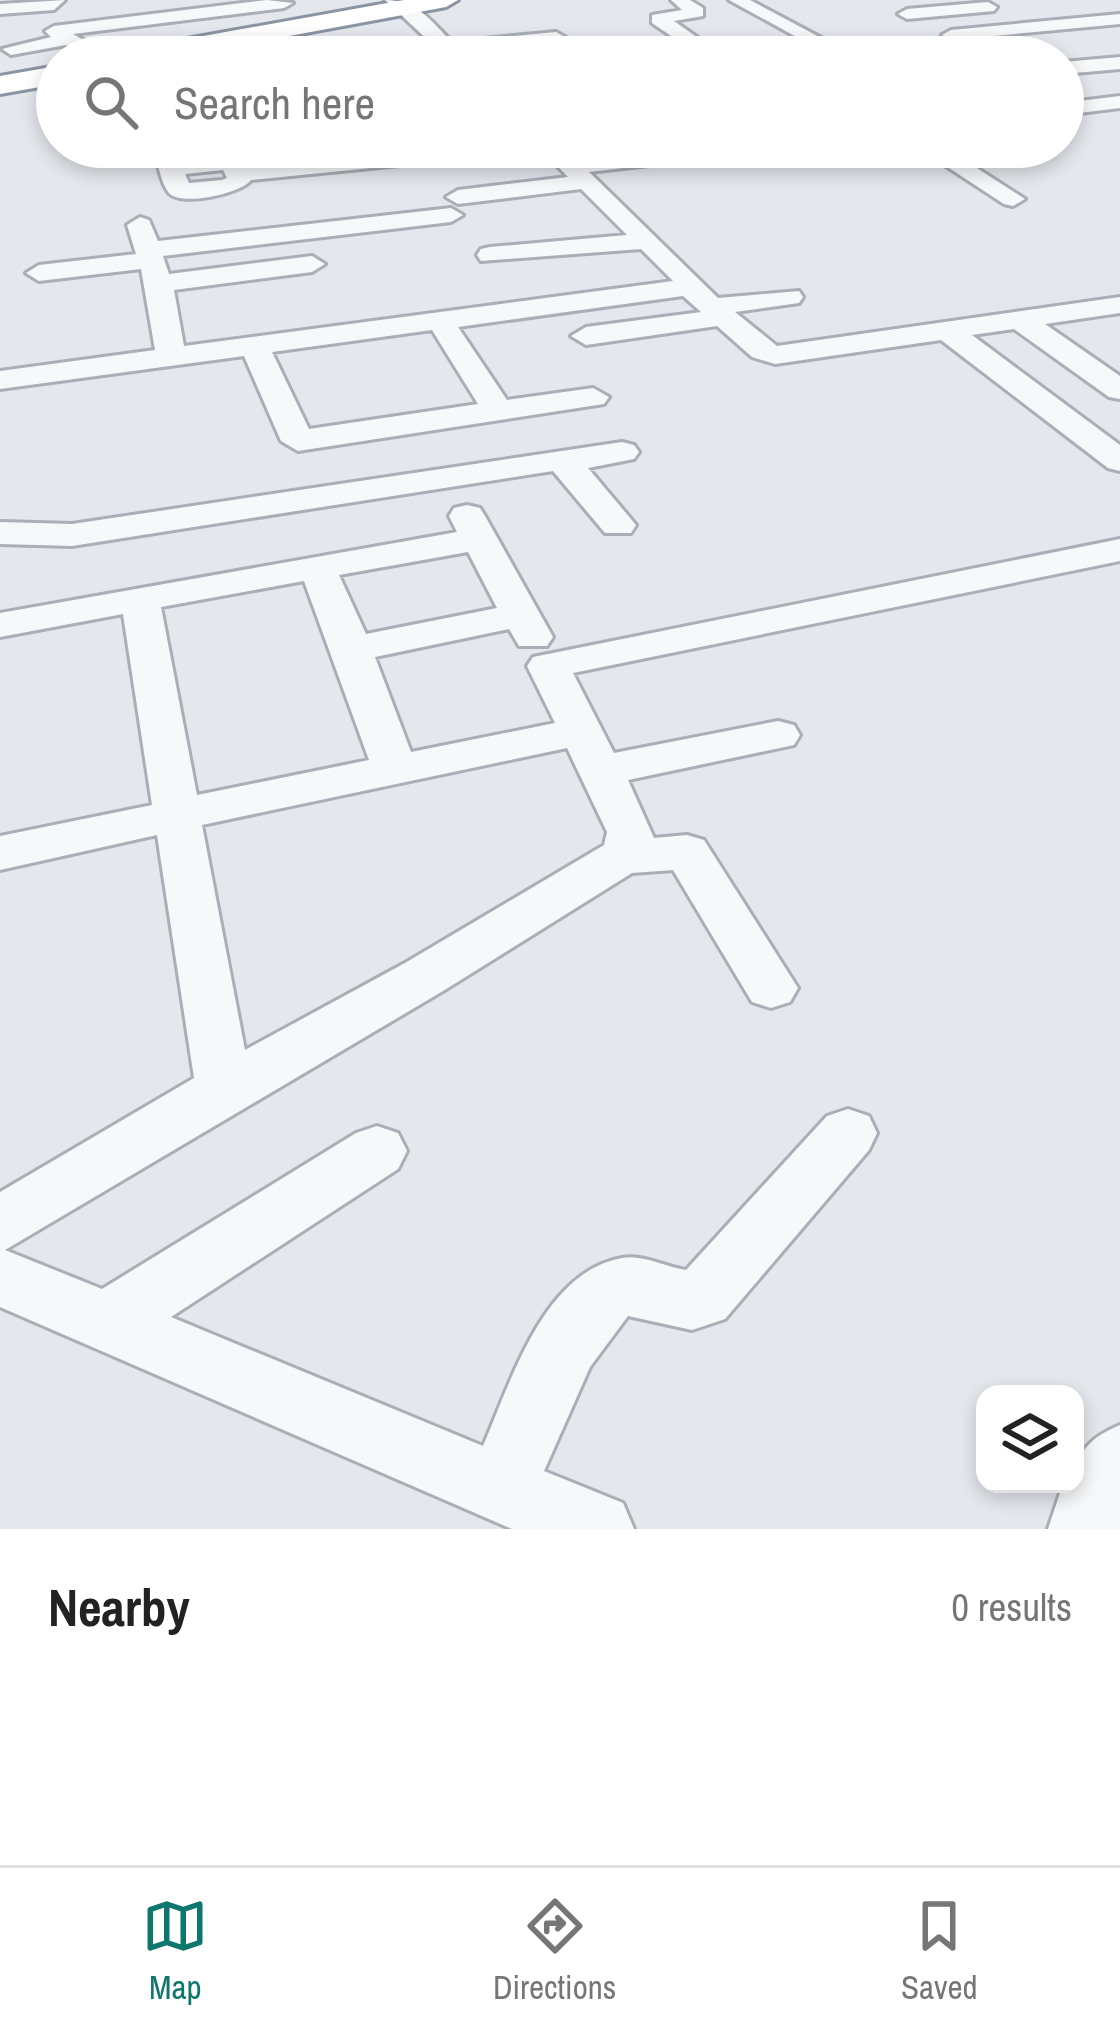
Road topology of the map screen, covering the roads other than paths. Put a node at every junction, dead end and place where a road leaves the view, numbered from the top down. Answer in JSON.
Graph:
{"nodes":[{"id":1,"x":57,"y":0,"type":"edge"},
{"id":2,"x":446,"y":0,"type":"edge"},
{"id":3,"x":469,"y":0,"type":"edge"},
{"id":4,"x":679,"y":0,"type":"edge"},
{"id":5,"x":737,"y":0,"type":"edge"},
{"id":6,"x":764,"y":0,"type":"edge"},
{"id":7,"x":1096,"y":0,"type":"edge"},
{"id":8,"x":284,"y":2,"type":"edge"},
{"id":9,"x":403,"y":6,"type":"edge"},
{"id":10,"x":1000,"y":6,"type":"dead end"},
{"id":11,"x":0,"y":9,"type":"edge"},
{"id":12,"x":1120,"y":9,"type":"edge"},
{"id":13,"x":1120,"y":19,"type":"edge"},
{"id":14,"x":48,"y":30,"type":"junction"},
{"id":15,"x":951,"y":35,"type":"joint"},
{"id":16,"x":60,"y":36,"type":"edge"},
{"id":17,"x":243,"y":36,"type":"edge"},
{"id":18,"x":257,"y":36,"type":"edge"},
{"id":19,"x":434,"y":36,"type":"edge"},
{"id":20,"x":684,"y":36,"type":"edge"},
{"id":21,"x":807,"y":36,"type":"edge"},
{"id":22,"x":831,"y":36,"type":"edge"},
{"id":23,"x":6,"y":44,"type":"edge"},
{"id":24,"x":1120,"y":46,"type":"edge"},
{"id":25,"x":1084,"y":55,"type":"edge"},
{"id":26,"x":1084,"y":62,"type":"edge"},
{"id":27,"x":1120,"y":63,"type":"edge"},
{"id":28,"x":36,"y":77,"type":"edge"},
{"id":29,"x":0,"y":83,"type":"edge"},
{"id":30,"x":1120,"y":102,"type":"edge"},
{"id":31,"x":1084,"y":106,"type":"edge"},
{"id":32,"x":170,"y":168,"type":"edge"},
{"id":33,"x":295,"y":168,"type":"edge"},
{"id":34,"x":560,"y":168,"type":"edge"},
{"id":35,"x":571,"y":168,"type":"edge"},
{"id":36,"x":962,"y":168,"type":"edge"},
{"id":37,"x":286,"y":169,"type":"junction"},
{"id":38,"x":381,"y":189,"type":"dead end"},
{"id":39,"x":1013,"y":199,"type":"dead end"},
{"id":40,"x":237,"y":210,"type":"dead end"},
{"id":41,"x":304,"y":211,"type":"junction"},
{"id":42,"x":403,"y":220,"type":"junction"},
{"id":43,"x":646,"y":241,"type":"junction"},
{"id":44,"x":421,"y":246,"type":"dead end"},
{"id":45,"x":490,"y":255,"type":"dead end"},
{"id":46,"x":312,"y":264,"type":"dead end"},
{"id":47,"x":154,"y":265,"type":"junction"},
{"id":48,"x":39,"y":273,"type":"dead end"},
{"id":49,"x":688,"y":287,"type":"junction"},
{"id":50,"x":789,"y":297,"type":"dead end"},
{"id":51,"x":1120,"y":305,"type":"edge"},
{"id":52,"x":718,"y":312,"type":"junction"},
{"id":53,"x":1020,"y":320,"type":"junction"},
{"id":54,"x":440,"y":321,"type":"junction"},
{"id":55,"x":948,"y":331,"type":"junction"},
{"id":56,"x":586,"y":335,"type":"dead end"},
{"id":57,"x":254,"y":346,"type":"junction"},
{"id":58,"x":171,"y":356,"type":"junction"},
{"id":59,"x":0,"y":380,"type":"edge"},
{"id":60,"x":1120,"y":390,"type":"edge"},
{"id":61,"x":593,"y":397,"type":"dead end"},
{"id":62,"x":498,"y":410,"type":"junction"},
{"id":63,"x":622,"y":452,"type":"dead end"},
{"id":64,"x":1120,"y":461,"type":"edge"},
{"id":65,"x":563,"y":462,"type":"junction"},
{"id":66,"x":446,"y":478,"type":"junction"},
{"id":67,"x":618,"y":525,"type":"dead end"},
{"id":68,"x":0,"y":533,"type":"edge"},
{"id":69,"x":480,"y":539,"type":"junction"},
{"id":70,"x":1120,"y":550,"type":"edge"},
{"id":71,"x":317,"y":568,"type":"junction"},
{"id":72,"x":140,"y":599,"type":"junction"},
{"id":73,"x":521,"y":614,"type":"junction"},
{"id":74,"x":0,"y":625,"type":"edge"},
{"id":75,"x":352,"y":649,"type":"junction"},
{"id":76,"x":548,"y":666,"type":"junction"},
{"id":77,"x":778,"y":735,"type":"dead end"},
{"id":78,"x":592,"y":751,"type":"junction"},
{"id":79,"x":394,"y":767,"type":"junction"},
{"id":80,"x":177,"y":815,"type":"junction"},
{"id":81,"x":0,"y":853,"type":"edge"},
{"id":82,"x":621,"y":857,"type":"junction"},
{"id":83,"x":771,"y":988,"type":"dead end"},
{"id":84,"x":224,"y":1090,"type":"junction"},
{"id":85,"x":848,"y":1133,"type":"dead end"},
{"id":86,"x":376,"y":1151,"type":"dead end"},
{"id":87,"x":0,"y":1224,"type":"edge"},
{"id":88,"x":0,"y":1277,"type":"edge"},
{"id":89,"x":107,"y":1322,"type":"junction"},
{"id":90,"x":1120,"y":1460,"type":"edge"},
{"id":91,"x":501,"y":1488,"type":"junction"},
{"id":92,"x":597,"y":1529,"type":"edge"},
{"id":93,"x":1085,"y":1529,"type":"edge"}],
"edges":[{"from":1,"to":11,"type":"street"},
{"from":2,"to":9,"type":"highway"},
{"from":3,"to":9,"type":"highway"},
{"from":4,"to":20,"type":"street"},
{"from":5,"to":21,"type":"street"},
{"from":6,"to":22,"type":"street"},
{"from":7,"to":12,"type":"street"},
{"from":8,"to":14,"type":"street"},
{"from":9,"to":17,"type":"highway"},
{"from":9,"to":18,"type":"highway"},
{"from":9,"to":19,"type":"street"},
{"from":10,"to":15,"type":"street"},
{"from":13,"to":15,"type":"street"},
{"from":14,"to":16,"type":"street"},
{"from":14,"to":23,"type":"street"},
{"from":14,"to":23,"type":"street"},
{"from":24,"to":25,"type":"street"},
{"from":26,"to":27,"type":"street"},
{"from":28,"to":29,"type":"highway"},
{"from":30,"to":31,"type":"street"},
{"from":32,"to":37,"type":"street"},
{"from":33,"to":37,"type":"street"},
{"from":34,"to":42,"type":"street"},
{"from":35,"to":43,"type":"street"},
{"from":36,"to":39,"type":"street"},
{"from":37,"to":41,"type":"street"},
{"from":38,"to":42,"type":"street"},
{"from":40,"to":47,"type":"street"},
{"from":41,"to":42,"type":"street"},
{"from":41,"to":47,"type":"street"},
{"from":42,"to":44,"type":"street"},
{"from":43,"to":45,"type":"street"},
{"from":43,"to":49,"type":"street"},
{"from":46,"to":47,"type":"street"},
{"from":47,"to":48,"type":"street"},
{"from":47,"to":58,"type":"street"},
{"from":49,"to":52,"type":"street"},
{"from":49,"to":54,"type":"street"},
{"from":50,"to":52,"type":"street"},
{"from":51,"to":53,"type":"street"},
{"from":52,"to":55,"type":"street"},
{"from":52,"to":56,"type":"street"},
{"from":53,"to":55,"type":"street"},
{"from":53,"to":60,"type":"street"},
{"from":54,"to":57,"type":"street"},
{"from":54,"to":62,"type":"street"},
{"from":55,"to":64,"type":"street"},
{"from":57,"to":58,"type":"street"},
{"from":57,"to":62,"type":"street"},
{"from":58,"to":59,"type":"street"},
{"from":61,"to":62,"type":"street"},
{"from":63,"to":65,"type":"street"},
{"from":65,"to":66,"type":"street"},
{"from":65,"to":67,"type":"street"},
{"from":66,"to":68,"type":"street"},
{"from":66,"to":69,"type":"street"},
{"from":69,"to":71,"type":"street"},
{"from":69,"to":73,"type":"street"},
{"from":70,"to":76,"type":"street"},
{"from":71,"to":72,"type":"street"},
{"from":71,"to":75,"type":"street"},
{"from":72,"to":74,"type":"street"},
{"from":72,"to":80,"type":"street"},
{"from":73,"to":75,"type":"street"},
{"from":73,"to":76,"type":"street"},
{"from":75,"to":79,"type":"street"},
{"from":76,"to":78,"type":"street"},
{"from":77,"to":78,"type":"street"},
{"from":78,"to":79,"type":"street"},
{"from":78,"to":82,"type":"street"},
{"from":79,"to":80,"type":"street"},
{"from":80,"to":81,"type":"street"},
{"from":80,"to":84,"type":"street"},
{"from":82,"to":83,"type":"street"},
{"from":82,"to":84,"type":"street"},
{"from":84,"to":87,"type":"street"},
{"from":85,"to":91,"type":"street"},
{"from":86,"to":89,"type":"street"},
{"from":88,"to":89,"type":"street"},
{"from":89,"to":91,"type":"street"},
{"from":90,"to":93,"type":"street"},
{"from":91,"to":92,"type":"street"}]}
